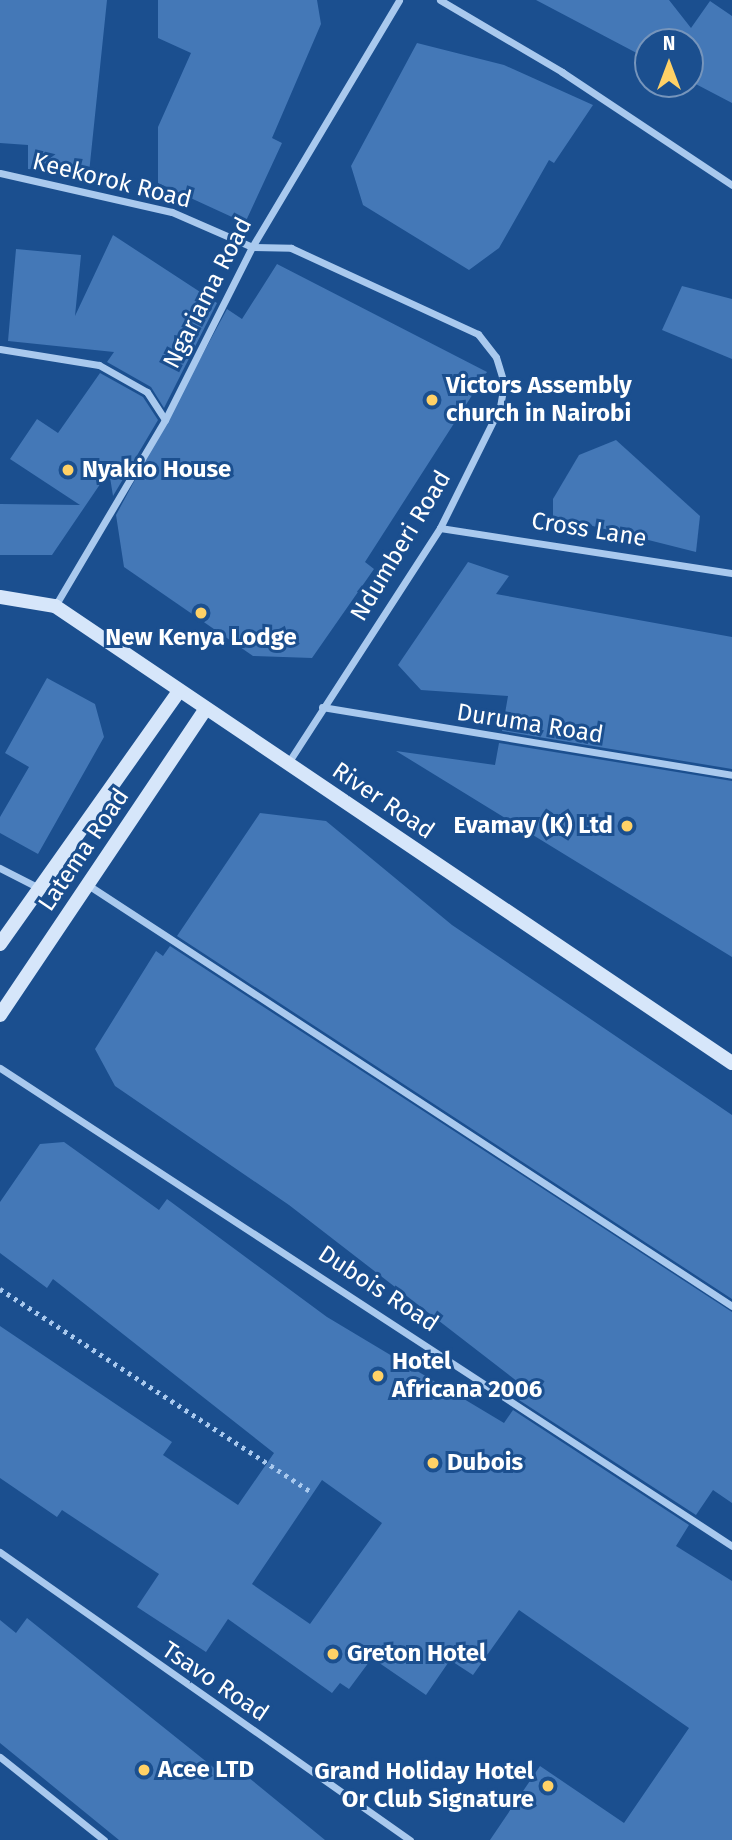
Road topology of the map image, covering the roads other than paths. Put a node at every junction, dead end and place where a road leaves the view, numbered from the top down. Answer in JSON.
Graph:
{"nodes":[{"id":1,"x":398,"y":0,"type":"edge"},
{"id":2,"x":440,"y":0,"type":"edge"},
{"id":3,"x":0,"y":173,"type":"edge"},
{"id":4,"x":732,"y":185,"type":"edge"},
{"id":5,"x":252,"y":247,"type":"junction"},
{"id":6,"x":0,"y":349,"type":"edge"},
{"id":7,"x":165,"y":420,"type":"junction"},
{"id":8,"x":440,"y":528,"type":"junction"},
{"id":9,"x":732,"y":573,"type":"edge"},
{"id":10,"x":0,"y":597,"type":"edge"},
{"id":11,"x":55,"y":606,"type":"junction"},
{"id":12,"x":179,"y":691,"type":"junction"},
{"id":13,"x":322,"y":707,"type":"junction"},
{"id":14,"x":205,"y":710,"type":"junction"},
{"id":15,"x":288,"y":764,"type":"junction"},
{"id":16,"x":732,"y":775,"type":"edge"},
{"id":17,"x":0,"y":868,"type":"edge"},
{"id":18,"x":87,"y":885,"type":"junction"},
{"id":19,"x":37,"y":887,"type":"junction"},
{"id":20,"x":0,"y":944,"type":"edge"},
{"id":21,"x":0,"y":1015,"type":"edge"},
{"id":22,"x":732,"y":1063,"type":"edge"},
{"id":23,"x":0,"y":1068,"type":"edge"},
{"id":24,"x":732,"y":1306,"type":"edge"},
{"id":25,"x":732,"y":1546,"type":"edge"},
{"id":26,"x":0,"y":1552,"type":"edge"},
{"id":27,"x":0,"y":1756,"type":"edge"},
{"id":28,"x":104,"y":1840,"type":"edge"},
{"id":29,"x":410,"y":1840,"type":"edge"}],
"edges":[{"from":1,"to":5,"type":"street","name":"Ngariama Road"},
{"from":2,"to":4,"type":"street"},
{"from":3,"to":5,"type":"street","name":"Keekorok Road"},
{"from":5,"to":7,"type":"street","name":"Ngariama Road"},
{"from":5,"to":8,"type":"street","name":"Ndumberi Road"},
{"from":6,"to":7,"type":"street"},
{"from":7,"to":11,"type":"street","name":"Ngariama Road"},
{"from":8,"to":9,"type":"street","name":"Cross Lane"},
{"from":8,"to":13,"type":"street","name":"Ndumberi Road"},
{"from":10,"to":11,"type":"main road","name":"River Road"},
{"from":11,"to":12,"type":"main road","name":"River Road"},
{"from":12,"to":14,"type":"main road","name":"River Road"},
{"from":12,"to":19,"type":"main road","name":"Latema Road"},
{"from":13,"to":15,"type":"street","name":"Ndumberi Road"},
{"from":13,"to":16,"type":"street","name":"Duruma Road"},
{"from":14,"to":15,"type":"main road","name":"River Road"},
{"from":14,"to":18,"type":"main road","name":"Latema Road"},
{"from":15,"to":22,"type":"main road","name":"River Road"},
{"from":17,"to":19,"type":"street"},
{"from":18,"to":21,"type":"main road","name":"Latema Road"},
{"from":18,"to":24,"type":"street"},
{"from":19,"to":20,"type":"main road","name":"Latema Road"},
{"from":23,"to":25,"type":"street","name":"Dubois Road"},
{"from":26,"to":29,"type":"street","name":"Tsavo Road"},
{"from":27,"to":28,"type":"street"}]}
